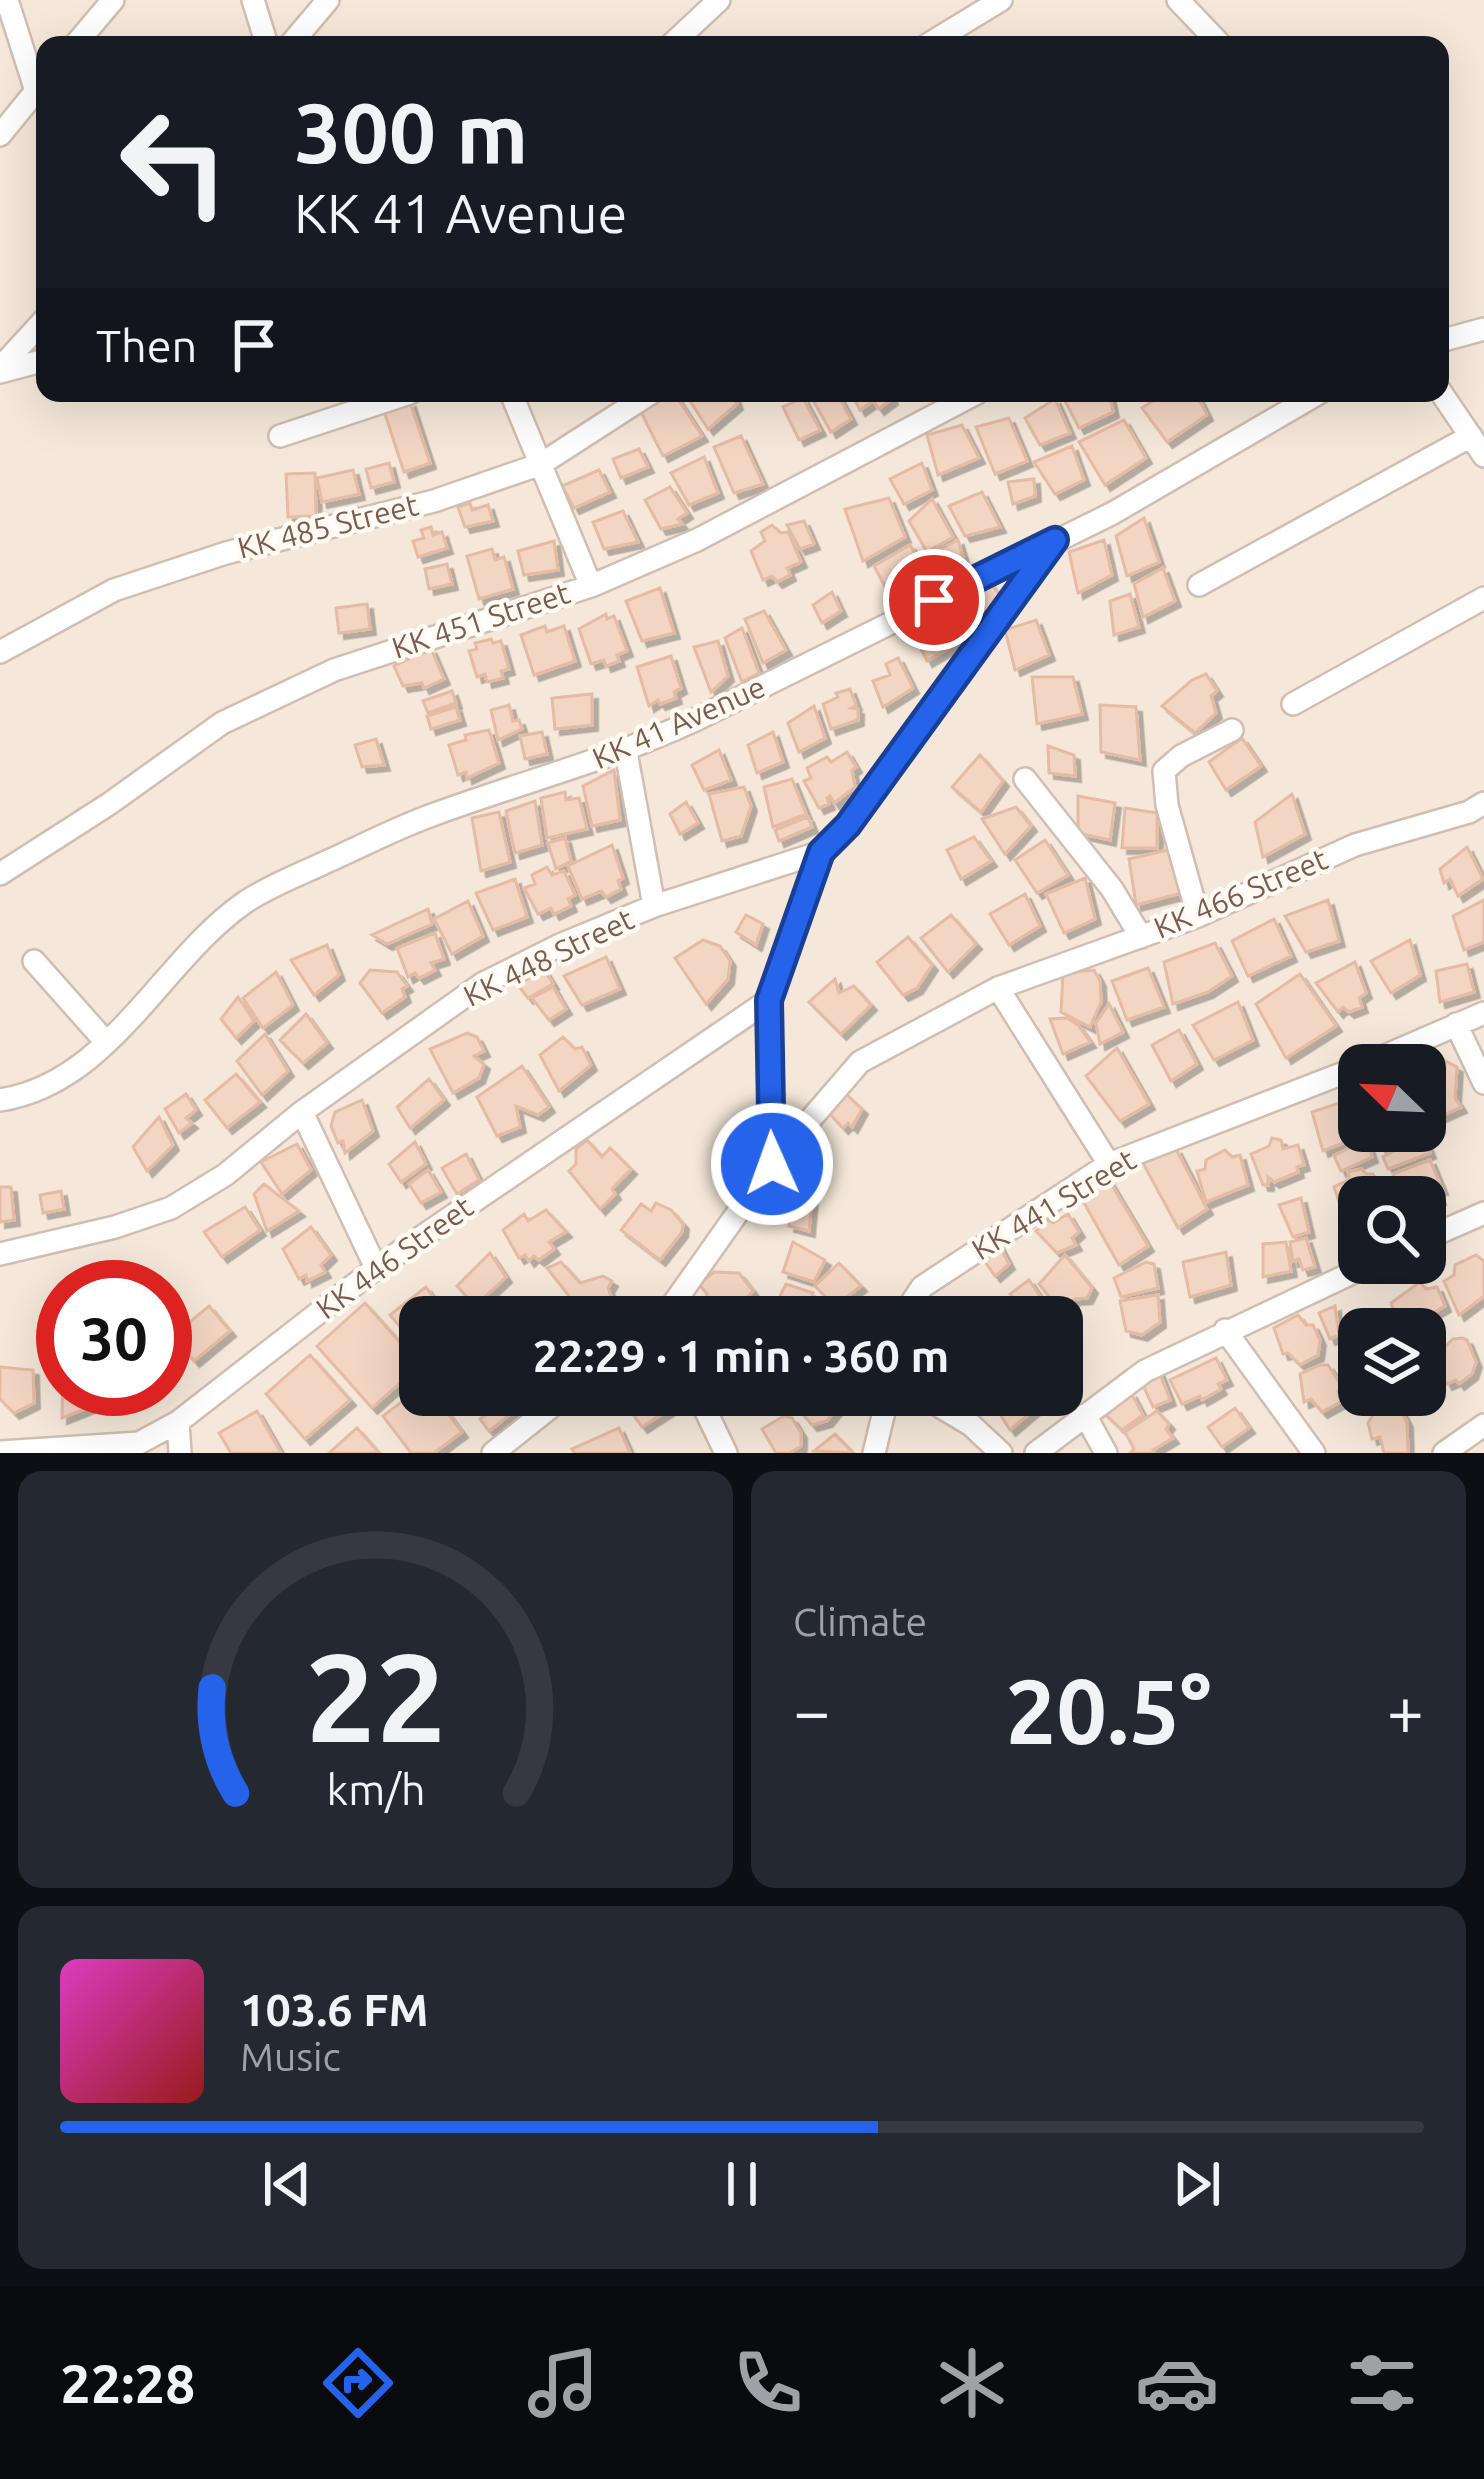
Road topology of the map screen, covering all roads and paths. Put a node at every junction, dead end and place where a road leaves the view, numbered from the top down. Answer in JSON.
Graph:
{"nodes":[{"id":1,"x":7,"y":0,"type":"edge"},
{"id":2,"x":113,"y":0,"type":"edge"},
{"id":3,"x":253,"y":0,"type":"edge"},
{"id":4,"x":328,"y":0,"type":"edge"},
{"id":5,"x":718,"y":0,"type":"edge"},
{"id":6,"x":1001,"y":0,"type":"edge"},
{"id":7,"x":1178,"y":0,"type":"edge"},
{"id":8,"x":83,"y":36,"type":"edge"},
{"id":9,"x":264,"y":36,"type":"edge"},
{"id":10,"x":298,"y":36,"type":"edge"},
{"id":11,"x":680,"y":36,"type":"edge"},
{"id":12,"x":942,"y":36,"type":"edge"},
{"id":13,"x":1212,"y":36,"type":"edge"},
{"id":14,"x":36,"y":75,"type":"edge"},
{"id":15,"x":36,"y":90,"type":"edge"},
{"id":16,"x":0,"y":135,"type":"edge"},
{"id":17,"x":1484,"y":328,"type":"edge"},
{"id":18,"x":36,"y":329,"type":"edge"},
{"id":19,"x":1449,"y":338,"type":"edge"},
{"id":20,"x":36,"y":362,"type":"edge"},
{"id":21,"x":0,"y":370,"type":"edge"},
{"id":22,"x":383,"y":402,"type":"edge"},
{"id":23,"x":516,"y":402,"type":"edge"},
{"id":24,"x":637,"y":402,"type":"edge"},
{"id":25,"x":959,"y":402,"type":"edge"},
{"id":26,"x":1304,"y":402,"type":"edge"},
{"id":27,"x":1448,"y":402,"type":"edge"},
{"id":28,"x":280,"y":436,"type":"dead end"},
{"id":29,"x":1480,"y":448,"type":"edge"},
{"id":30,"x":541,"y":464,"type":"junction"},
{"id":31,"x":1055,"y":540,"type":"junction"},
{"id":32,"x":1199,"y":585,"type":"dead end"},
{"id":33,"x":591,"y":586,"type":"junction"},
{"id":34,"x":1484,"y":598,"type":"edge"},
{"id":35,"x":0,"y":652,"type":"edge"},
{"id":36,"x":1293,"y":704,"type":"dead end"},
{"id":37,"x":1232,"y":730,"type":"dead end"},
{"id":38,"x":626,"y":752,"type":"junction"},
{"id":39,"x":1025,"y":779,"type":"dead end"},
{"id":40,"x":1484,"y":803,"type":"edge"},
{"id":41,"x":821,"y":852,"type":"junction"},
{"id":42,"x":0,"y":874,"type":"edge"},
{"id":43,"x":654,"y":906,"type":"junction"},
{"id":44,"x":1198,"y":916,"type":"junction"},
{"id":45,"x":1141,"y":937,"type":"junction"},
{"id":46,"x":34,"y":961,"type":"dead end"},
{"id":47,"x":998,"y":988,"type":"junction"},
{"id":48,"x":769,"y":1000,"type":"junction"},
{"id":49,"x":1484,"y":1013,"type":"edge"},
{"id":50,"x":1456,"y":1024,"type":"junction"},
{"id":51,"x":105,"y":1041,"type":"junction"},
{"id":52,"x":1411,"y":1044,"type":"edge"},
{"id":53,"x":1338,"y":1075,"type":"edge"},
{"id":54,"x":1484,"y":1083,"type":"edge"},
{"id":55,"x":0,"y":1100,"type":"edge"},
{"id":56,"x":302,"y":1112,"type":"junction"},
{"id":57,"x":772,"y":1164,"type":"junction"},
{"id":58,"x":1109,"y":1164,"type":"junction"},
{"id":59,"x":1484,"y":1213,"type":"edge"},
{"id":60,"x":1446,"y":1230,"type":"edge"},
{"id":61,"x":0,"y":1254,"type":"edge"},
{"id":62,"x":376,"y":1268,"type":"junction"},
{"id":63,"x":1338,"y":1279,"type":"edge"},
{"id":64,"x":679,"y":1296,"type":"edge"},
{"id":65,"x":916,"y":1296,"type":"edge"},
{"id":66,"x":1225,"y":1330,"type":"junction"},
{"id":67,"x":1085,"y":1415,"type":"junction"},
{"id":68,"x":540,"y":1416,"type":"edge"},
{"id":69,"x":708,"y":1416,"type":"edge"},
{"id":70,"x":883,"y":1416,"type":"edge"},
{"id":71,"x":956,"y":1416,"type":"edge"},
{"id":72,"x":178,"y":1422,"type":"junction"},
{"id":73,"x":1484,"y":1425,"type":"edge"},
{"id":74,"x":149,"y":1448,"type":"edge"},
{"id":75,"x":0,"y":1452,"type":"edge"},
{"id":76,"x":180,"y":1453,"type":"edge"},
{"id":77,"x":493,"y":1453,"type":"edge"},
{"id":78,"x":726,"y":1453,"type":"edge"},
{"id":79,"x":874,"y":1453,"type":"edge"},
{"id":80,"x":1001,"y":1453,"type":"edge"},
{"id":81,"x":1036,"y":1453,"type":"edge"},
{"id":82,"x":1106,"y":1453,"type":"edge"},
{"id":83,"x":1314,"y":1453,"type":"edge"},
{"id":84,"x":1444,"y":1453,"type":"edge"}],
"edges":[{"from":1,"to":14,"type":"street"},
{"from":2,"to":8,"type":"street"},
{"from":3,"to":9,"type":"street"},
{"from":4,"to":10,"type":"street"},
{"from":5,"to":11,"type":"street"},
{"from":6,"to":12,"type":"street"},
{"from":7,"to":13,"type":"street"},
{"from":15,"to":16,"type":"street"},
{"from":17,"to":19,"type":"street"},
{"from":18,"to":21,"type":"street"},
{"from":20,"to":21,"type":"street"},
{"from":22,"to":28,"type":"street"},
{"from":23,"to":30,"type":"street"},
{"from":24,"to":30,"type":"street","name":"KK 485 Street"},
{"from":25,"to":33,"type":"street","name":"KK 451 Street"},
{"from":26,"to":31,"type":"street","name":"KK 41 Avenue"},
{"from":27,"to":29,"type":"street"},
{"from":29,"to":32,"type":"street"},
{"from":30,"to":33,"type":"street"},
{"from":30,"to":35,"type":"street","name":"KK 485 Street"},
{"from":31,"to":38,"type":"street","name":"KK 41 Avenue"},
{"from":31,"to":41,"type":"street"},
{"from":33,"to":42,"type":"street","name":"KK 451 Street"},
{"from":34,"to":36,"type":"street"},
{"from":37,"to":44,"type":"street"},
{"from":38,"to":43,"type":"street"},
{"from":38,"to":51,"type":"street","name":"KK 41 Avenue"},
{"from":39,"to":45,"type":"street"},
{"from":40,"to":44,"type":"street","name":"KK 466 Street"},
{"from":41,"to":43,"type":"street","name":"KK 448 Street"},
{"from":41,"to":48,"type":"street"},
{"from":43,"to":56,"type":"street","name":"KK 448 Street"},
{"from":44,"to":45,"type":"street","name":"KK 466 Street"},
{"from":45,"to":47,"type":"street","name":"KK 466 Street"},
{"from":46,"to":51,"type":"street"},
{"from":47,"to":57,"type":"street","name":"KK 466 Street"},
{"from":47,"to":58,"type":"street"},
{"from":48,"to":57,"type":"street"},
{"from":48,"to":62,"type":"street","name":"KK 446 Street"},
{"from":49,"to":50,"type":"street","name":"KK 441 Street"},
{"from":50,"to":52,"type":"street","name":"KK 441 Street"},
{"from":50,"to":54,"type":"street"},
{"from":51,"to":55,"type":"street","name":"KK 41 Avenue"},
{"from":53,"to":58,"type":"street","name":"KK 441 Street"},
{"from":56,"to":61,"type":"street","name":"KK 448 Street"},
{"from":56,"to":62,"type":"street"},
{"from":57,"to":64,"type":"street","name":"KK 466 Street"},
{"from":58,"to":65,"type":"street","name":"KK 441 Street"},
{"from":59,"to":60,"type":"street"},
{"from":62,"to":72,"type":"street","name":"KK 446 Street"},
{"from":63,"to":66,"type":"street"},
{"from":66,"to":67,"type":"street"},
{"from":66,"to":83,"type":"street"},
{"from":67,"to":81,"type":"street"},
{"from":67,"to":82,"type":"street"},
{"from":68,"to":77,"type":"street"},
{"from":69,"to":78,"type":"street"},
{"from":70,"to":79,"type":"street"},
{"from":71,"to":80,"type":"street"},
{"from":72,"to":74,"type":"street","name":"KK 446 Street"},
{"from":72,"to":76,"type":"street"},
{"from":73,"to":84,"type":"street"},
{"from":74,"to":75,"type":"street","name":"KK 446 Street"}]}
